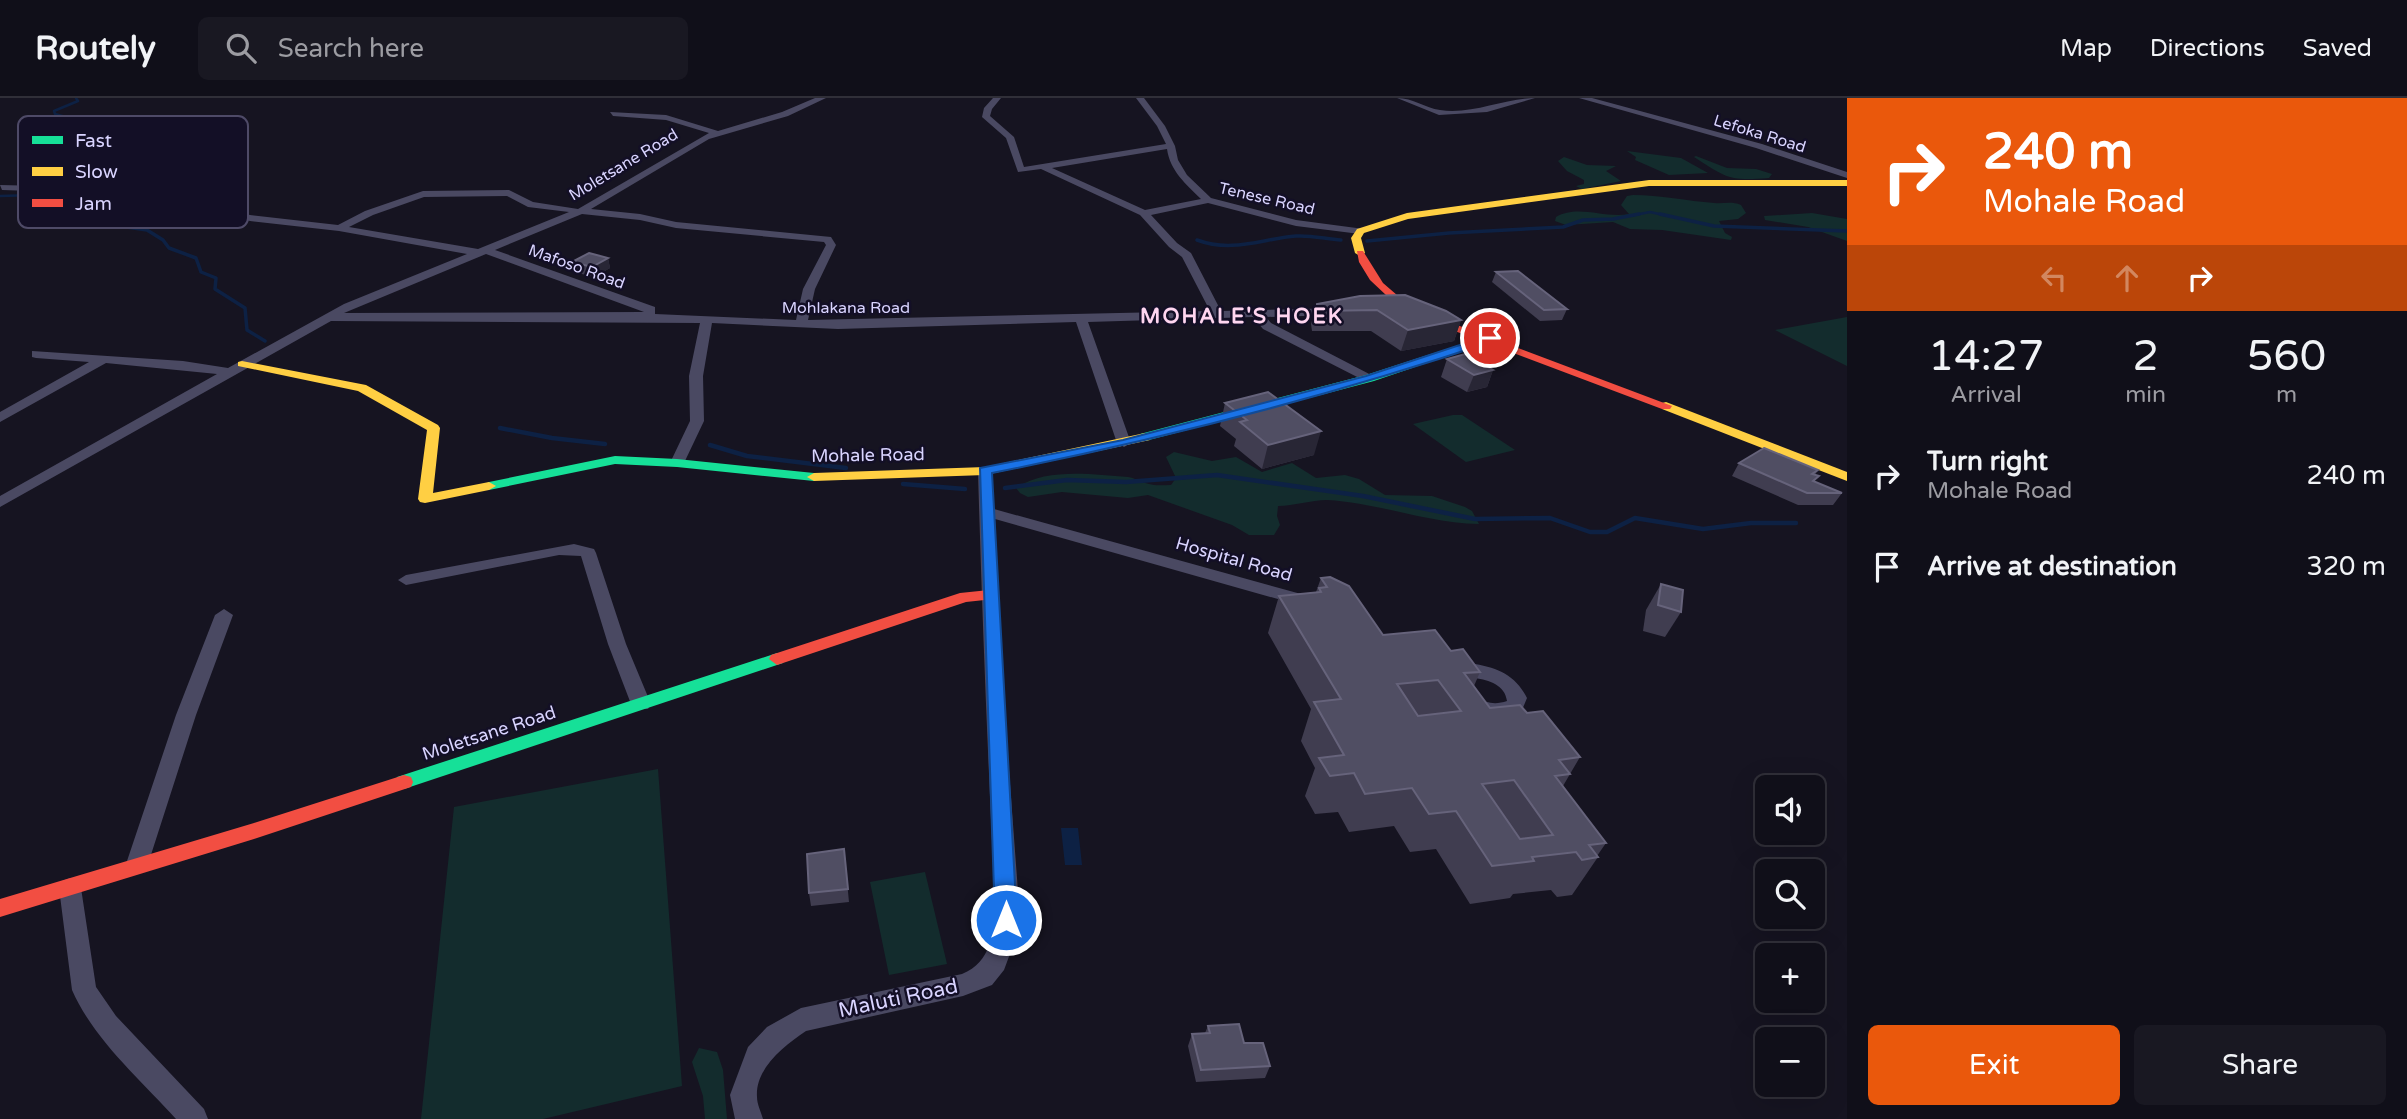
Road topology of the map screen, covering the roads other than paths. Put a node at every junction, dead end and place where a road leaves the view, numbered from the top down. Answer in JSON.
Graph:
{"nodes":[{"id":1,"x":822,"y":98,"type":"edge"},
{"id":2,"x":997,"y":98,"type":"edge"},
{"id":3,"x":1140,"y":98,"type":"edge"},
{"id":4,"x":1401,"y":98,"type":"edge"},
{"id":5,"x":1531,"y":98,"type":"edge"},
{"id":6,"x":1583,"y":98,"type":"edge"},
{"id":7,"x":613,"y":114,"type":"dead end"},
{"id":8,"x":716,"y":133,"type":"junction"},
{"id":9,"x":1171,"y":146,"type":"junction"},
{"id":10,"x":1045,"y":168,"type":"junction"},
{"id":11,"x":1847,"y":175,"type":"edge"},
{"id":12,"x":1847,"y":183,"type":"edge"},
{"id":13,"x":2,"y":187,"type":"dead end"},
{"id":14,"x":18,"y":188,"type":"edge"},
{"id":15,"x":1208,"y":200,"type":"junction"},
{"id":16,"x":579,"y":212,"type":"junction"},
{"id":17,"x":1144,"y":213,"type":"junction"},
{"id":18,"x":248,"y":217,"type":"edge"},
{"id":19,"x":339,"y":228,"type":"junction"},
{"id":20,"x":1360,"y":231,"type":"junction"},
{"id":21,"x":483,"y":251,"type":"junction"},
{"id":22,"x":1414,"y":309,"type":"junction"},
{"id":23,"x":1352,"y":310,"type":"edge"},
{"id":24,"x":1217,"y":314,"type":"junction"},
{"id":25,"x":1258,"y":315,"type":"junction"},
{"id":26,"x":328,"y":317,"type":"junction"},
{"id":27,"x":648,"y":317,"type":"junction"},
{"id":28,"x":1081,"y":319,"type":"junction"},
{"id":29,"x":707,"y":320,"type":"junction"},
{"id":30,"x":801,"y":324,"type":"junction"},
{"id":31,"x":1463,"y":339,"type":"junction"},
{"id":32,"x":1488,"y":339,"type":"junction"},
{"id":33,"x":36,"y":354,"type":"dead end"},
{"id":34,"x":102,"y":360,"type":"junction"},
{"id":35,"x":235,"y":368,"type":"junction"},
{"id":36,"x":1370,"y":378,"type":"junction"},
{"id":37,"x":0,"y":418,"type":"edge"},
{"id":38,"x":1124,"y":443,"type":"junction"},
{"id":39,"x":677,"y":463,"type":"junction"},
{"id":40,"x":985,"y":471,"type":"junction"},
{"id":41,"x":1847,"y":477,"type":"edge"},
{"id":42,"x":0,"y":502,"type":"edge"},
{"id":43,"x":986,"y":512,"type":"junction"},
{"id":44,"x":406,"y":580,"type":"dead end"},
{"id":45,"x":989,"y":595,"type":"junction"},
{"id":46,"x":1322,"y":606,"type":"edge"},
{"id":47,"x":224,"y":615,"type":"dead end"},
{"id":48,"x":641,"y":704,"type":"junction"},
{"id":49,"x":137,"y":864,"type":"junction"},
{"id":50,"x":70,"y":888,"type":"junction"},
{"id":51,"x":0,"y":908,"type":"edge"},
{"id":52,"x":194,"y":1119,"type":"edge"},
{"id":53,"x":749,"y":1119,"type":"edge"}],
"edges":[{"from":1,"to":8,"type":"street","name":"Moletsane Road"},
{"from":2,"to":10,"type":"street"},
{"from":3,"to":9,"type":"street","name":"Tenese Road"},
{"from":4,"to":5,"type":"street"},
{"from":6,"to":11,"type":"street","name":"Lefoka Road"},
{"from":7,"to":8,"type":"street"},
{"from":8,"to":16,"type":"street","name":"Moletsane Road"},
{"from":9,"to":10,"type":"street"},
{"from":9,"to":15,"type":"street","name":"Tenese Road"},
{"from":10,"to":17,"type":"street"},
{"from":12,"to":20,"type":"street"},
{"from":13,"to":14,"type":"street"},
{"from":15,"to":17,"type":"street"},
{"from":15,"to":20,"type":"street","name":"Tenese Road"},
{"from":16,"to":19,"type":"street"},
{"from":16,"to":21,"type":"street","name":"Moletsane Road"},
{"from":16,"to":30,"type":"street"},
{"from":17,"to":24,"type":"street"},
{"from":18,"to":19,"type":"street"},
{"from":19,"to":21,"type":"street"},
{"from":20,"to":22,"type":"street"},
{"from":21,"to":26,"type":"street","name":"Moletsane Road"},
{"from":21,"to":27,"type":"street","name":"Mafoso Road"},
{"from":22,"to":31,"type":"street"},
{"from":22,"to":32,"type":"street"},
{"from":23,"to":25,"type":"street","name":"Mohlakana Road"},
{"from":24,"to":25,"type":"street","name":"Mohlakana Road"},
{"from":24,"to":28,"type":"street","name":"Mohlakana Road"},
{"from":25,"to":36,"type":"street"},
{"from":26,"to":27,"type":"street","name":"Mohlakana Road"},
{"from":26,"to":35,"type":"street","name":"Moletsane Road"},
{"from":27,"to":29,"type":"street","name":"Mohlakana Road"},
{"from":28,"to":30,"type":"street","name":"Mohlakana Road"},
{"from":28,"to":38,"type":"street"},
{"from":29,"to":30,"type":"street","name":"Mohlakana Road"},
{"from":29,"to":39,"type":"street"},
{"from":31,"to":32,"type":"street","name":"Mohale Road"},
{"from":31,"to":36,"type":"street","name":"Mohale Road"},
{"from":32,"to":41,"type":"street"},
{"from":33,"to":34,"type":"street"},
{"from":34,"to":35,"type":"street"},
{"from":34,"to":37,"type":"street"},
{"from":35,"to":39,"type":"street","name":"Mohale Road"},
{"from":35,"to":42,"type":"street","name":"Moletsane Road"},
{"from":36,"to":38,"type":"street","name":"Mohale Road"},
{"from":38,"to":40,"type":"street","name":"Mohale Road"},
{"from":39,"to":40,"type":"street","name":"Mohale Road"},
{"from":40,"to":43,"type":"street","name":"Maluti Road"},
{"from":43,"to":45,"type":"street","name":"Maluti Road"},
{"from":43,"to":46,"type":"street","name":"Hospital Road"},
{"from":44,"to":48,"type":"street"},
{"from":45,"to":48,"type":"street","name":"Moletsane Road"},
{"from":45,"to":53,"type":"street","name":"Maluti Road"},
{"from":47,"to":49,"type":"street"},
{"from":48,"to":49,"type":"street","name":"Moletsane Road"},
{"from":49,"to":50,"type":"street","name":"Moletsane Road"},
{"from":50,"to":51,"type":"street","name":"Moletsane Road"},
{"from":50,"to":52,"type":"street"}]}
